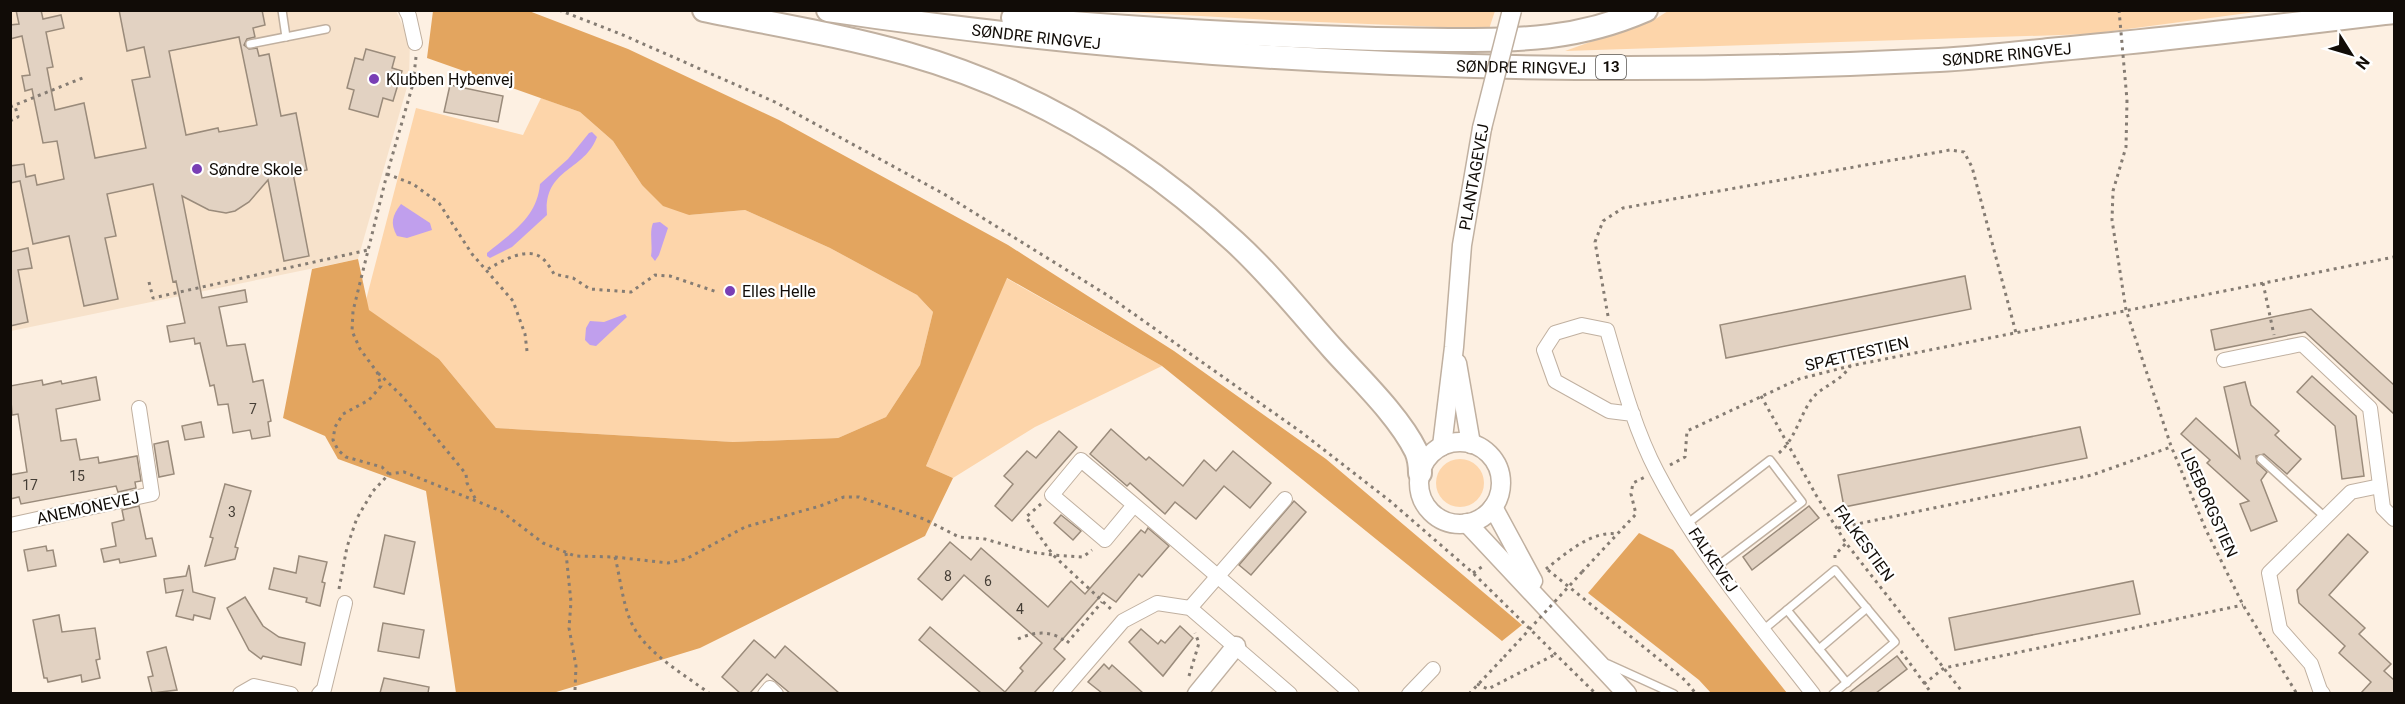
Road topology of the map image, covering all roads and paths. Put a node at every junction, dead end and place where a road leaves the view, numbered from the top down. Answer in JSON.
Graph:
{"nodes":[{"id":1,"x":282,"y":10,"type":"edge"},
{"id":2,"x":406,"y":10,"type":"edge"},
{"id":3,"x":559,"y":10,"type":"edge"},
{"id":4,"x":704,"y":10,"type":"edge"},
{"id":5,"x":828,"y":10,"type":"edge"},
{"id":6,"x":917,"y":10,"type":"edge"},
{"id":7,"x":1512,"y":10,"type":"edge"},
{"id":8,"x":1646,"y":10,"type":"edge"},
{"id":9,"x":2119,"y":10,"type":"edge"},
{"id":10,"x":2394,"y":12,"type":"edge"},
{"id":11,"x":326,"y":28,"type":"dead end"},
{"id":12,"x":286,"y":36,"type":"junction"},
{"id":13,"x":415,"y":43,"type":"joint"},
{"id":14,"x":250,"y":44,"type":"dead end"},
{"id":15,"x":85,"y":77,"type":"dead end"},
{"id":16,"x":13,"y":107,"type":"edge"},
{"id":17,"x":10,"y":121,"type":"edge"},
{"id":18,"x":387,"y":174,"type":"junction"},
{"id":19,"x":368,"y":250,"type":"junction"},
{"id":20,"x":2394,"y":257,"type":"edge"},
{"id":21,"x":488,"y":268,"type":"dead end"},
{"id":22,"x":149,"y":282,"type":"dead end"},
{"id":23,"x":2263,"y":283,"type":"junction"},
{"id":24,"x":717,"y":292,"type":"dead end"},
{"id":25,"x":2126,"y":310,"type":"junction"},
{"id":26,"x":1606,"y":330,"type":"junction"},
{"id":27,"x":2016,"y":333,"type":"junction"},
{"id":28,"x":1454,"y":347,"type":"junction"},
{"id":29,"x":2277,"y":349,"type":"junction"},
{"id":30,"x":527,"y":351,"type":"dead end"},
{"id":31,"x":2224,"y":360,"type":"dead end"},
{"id":32,"x":1850,"y":366,"type":"junction"},
{"id":33,"x":376,"y":372,"type":"junction"},
{"id":34,"x":1761,"y":395,"type":"junction"},
{"id":35,"x":139,"y":408,"type":"dead end"},
{"id":36,"x":1633,"y":414,"type":"junction"},
{"id":37,"x":1471,"y":444,"type":"junction"},
{"id":38,"x":1788,"y":445,"type":"junction"},
{"id":39,"x":1442,"y":446,"type":"junction"},
{"id":40,"x":2171,"y":446,"type":"junction"},
{"id":41,"x":2261,"y":459,"type":"dead end"},
{"id":42,"x":1770,"y":460,"type":"junction"},
{"id":43,"x":1657,"y":472,"type":"junction"},
{"id":44,"x":1420,"y":473,"type":"junction"},
{"id":45,"x":389,"y":474,"type":"junction"},
{"id":46,"x":2380,"y":486,"type":"junction"},
{"id":47,"x":1052,"y":495,"type":"junction"},
{"id":48,"x":1285,"y":499,"type":"dead end"},
{"id":49,"x":476,"y":501,"type":"junction"},
{"id":50,"x":1134,"y":505,"type":"junction"},
{"id":51,"x":1493,"y":507,"type":"junction"},
{"id":52,"x":2326,"y":518,"type":"junction"},
{"id":53,"x":2394,"y":519,"type":"edge"},
{"id":54,"x":1467,"y":523,"type":"junction"},
{"id":55,"x":1688,"y":523,"type":"junction"},
{"id":56,"x":10,"y":525,"type":"edge"},
{"id":57,"x":1838,"y":528,"type":"junction"},
{"id":58,"x":1617,"y":534,"type":"junction"},
{"id":59,"x":1106,"y":540,"type":"junction"},
{"id":60,"x":1846,"y":543,"type":"junction"},
{"id":61,"x":566,"y":553,"type":"junction"},
{"id":62,"x":1053,"y":555,"type":"junction"},
{"id":63,"x":615,"y":557,"type":"junction"},
{"id":64,"x":1541,"y":561,"type":"dead end"},
{"id":65,"x":1546,"y":568,"type":"junction"},
{"id":66,"x":1715,"y":568,"type":"junction"},
{"id":67,"x":1836,"y":570,"type":"junction"},
{"id":68,"x":1218,"y":577,"type":"junction"},
{"id":69,"x":1102,"y":602,"type":"junction"},
{"id":70,"x":345,"y":603,"type":"joint"},
{"id":71,"x":1547,"y":606,"type":"junction"},
{"id":72,"x":2243,"y":606,"type":"junction"},
{"id":73,"x":1867,"y":608,"type":"junction"},
{"id":74,"x":1787,"y":610,"type":"junction"},
{"id":75,"x":1195,"y":612,"type":"junction"},
{"id":76,"x":1123,"y":621,"type":"junction"},
{"id":77,"x":1763,"y":630,"type":"junction"},
{"id":78,"x":1018,"y":639,"type":"dead end"},
{"id":79,"x":1895,"y":642,"type":"junction"},
{"id":80,"x":1236,"y":646,"type":"junction"},
{"id":81,"x":1819,"y":649,"type":"junction"},
{"id":82,"x":1556,"y":654,"type":"junction"},
{"id":83,"x":1595,"y":658,"type":"junction"},
{"id":84,"x":1944,"y":668,"type":"junction"},
{"id":85,"x":1433,"y":669,"type":"dead end"},
{"id":86,"x":1847,"y":682,"type":"junction"},
{"id":87,"x":1477,"y":684,"type":"junction"},
{"id":88,"x":1924,"y":684,"type":"junction"},
{"id":89,"x":1193,"y":685,"type":"edge"},
{"id":90,"x":575,"y":690,"type":"dead end"},
{"id":91,"x":240,"y":693,"type":"edge"},
{"id":92,"x":291,"y":693,"type":"edge"},
{"id":93,"x":319,"y":693,"type":"edge"},
{"id":94,"x":710,"y":693,"type":"edge"},
{"id":95,"x":765,"y":693,"type":"edge"},
{"id":96,"x":776,"y":693,"type":"edge"},
{"id":97,"x":1060,"y":693,"type":"edge"},
{"id":98,"x":1290,"y":693,"type":"edge"},
{"id":99,"x":1353,"y":693,"type":"edge"},
{"id":100,"x":1409,"y":693,"type":"edge"},
{"id":101,"x":1469,"y":693,"type":"edge"},
{"id":102,"x":1596,"y":693,"type":"edge"},
{"id":103,"x":1627,"y":693,"type":"edge"},
{"id":104,"x":1674,"y":693,"type":"edge"},
{"id":105,"x":1696,"y":693,"type":"edge"},
{"id":106,"x":1813,"y":693,"type":"edge"},
{"id":107,"x":1833,"y":693,"type":"edge"},
{"id":108,"x":1932,"y":693,"type":"edge"},
{"id":109,"x":1964,"y":693,"type":"edge"},
{"id":110,"x":2297,"y":693,"type":"edge"},
{"id":111,"x":2323,"y":693,"type":"edge"}],
"edges":[{"from":1,"to":12,"type":"lane"},
{"from":2,"to":13,"type":"street"},
{"from":3,"to":82,"type":"path"},
{"from":4,"to":44,"type":"main road"},
{"from":5,"to":10,"type":"main road","name":"SØNDRE RINGVEJ","number":"13"},
{"from":6,"to":8,"type":"main road"},
{"from":7,"to":28,"type":"street","name":"PLANTAGEVEJ","bridge":true},
{"from":9,"to":25,"type":"path","name":"LISEBORGSTIEN","bridge":true},
{"from":11,"to":12,"type":"lane"},
{"from":12,"to":14,"type":"lane"},
{"from":13,"to":18,"type":"path"},
{"from":15,"to":16,"type":"path"},
{"from":16,"to":17,"type":"path"},
{"from":18,"to":19,"type":"path"},
{"from":18,"to":30,"type":"path"},
{"from":19,"to":22,"type":"path"},
{"from":19,"to":33,"type":"path"},
{"from":20,"to":23,"type":"path","name":"SPÆTTESTIEN"},
{"from":21,"to":24,"type":"path"},
{"from":23,"to":25,"type":"path","name":"SPÆTTESTIEN"},
{"from":23,"to":29,"type":"path"},
{"from":25,"to":27,"type":"path","name":"SPÆTTESTIEN"},
{"from":25,"to":40,"type":"path","name":"LISEBORGSTIEN"},
{"from":26,"to":27,"type":"path"},
{"from":26,"to":36,"type":"street","name":"FALKEVEJ"},
{"from":26,"to":36,"type":"street"},
{"from":27,"to":32,"type":"path","name":"SPÆTTESTIEN"},
{"from":28,"to":37,"type":"street","name":"PLANTAGEVEJ"},
{"from":28,"to":39,"type":"street","name":"PLANTAGEVEJ"},
{"from":29,"to":31,"type":"street"},
{"from":29,"to":46,"type":"street"},
{"from":32,"to":34,"type":"path","name":"SPÆTTESTIEN"},
{"from":32,"to":38,"type":"path"},
{"from":33,"to":45,"type":"path"},
{"from":33,"to":49,"type":"path"},
{"from":34,"to":38,"type":"path","name":"FALKESTIEN"},
{"from":34,"to":43,"type":"path","name":"SPÆTTESTIEN"},
{"from":35,"to":56,"type":"street","name":"ANEMONEVEJ"},
{"from":36,"to":43,"type":"street","name":"FALKEVEJ"},
{"from":37,"to":39,"type":"street"},
{"from":37,"to":51,"type":"street"},
{"from":38,"to":42,"type":"path"},
{"from":38,"to":57,"type":"path","name":"FALKESTIEN"},
{"from":39,"to":44,"type":"street"},
{"from":40,"to":57,"type":"path"},
{"from":40,"to":72,"type":"path","name":"LISEBORGSTIEN"},
{"from":41,"to":52,"type":"lane"},
{"from":42,"to":55,"type":"lane"},
{"from":42,"to":66,"type":"lane"},
{"from":43,"to":55,"type":"street","name":"FALKEVEJ"},
{"from":43,"to":58,"type":"path","name":"SPÆTTESTIEN"},
{"from":44,"to":54,"type":"street"},
{"from":45,"to":49,"type":"path"},
{"from":45,"to":70,"type":"path"},
{"from":46,"to":52,"type":"street"},
{"from":46,"to":53,"type":"street"},
{"from":47,"to":50,"type":"street"},
{"from":47,"to":59,"type":"street"},
{"from":47,"to":62,"type":"path"},
{"from":48,"to":68,"type":"street"},
{"from":49,"to":61,"type":"path"},
{"from":50,"to":59,"type":"street"},
{"from":50,"to":68,"type":"street"},
{"from":51,"to":54,"type":"street"},
{"from":51,"to":71,"type":"street"},
{"from":52,"to":111,"type":"street"},
{"from":54,"to":71,"type":"street"},
{"from":55,"to":66,"type":"street","name":"FALKEVEJ"},
{"from":57,"to":60,"type":"path","name":"FALKESTIEN"},
{"from":58,"to":65,"type":"path"},
{"from":58,"to":87,"type":"path","name":"SPÆTTESTIEN","bridge":true},
{"from":59,"to":62,"type":"path"},
{"from":60,"to":67,"type":"path"},
{"from":60,"to":84,"type":"path","name":"FALKESTIEN"},
{"from":61,"to":63,"type":"path"},
{"from":61,"to":90,"type":"path"},
{"from":62,"to":63,"type":"path"},
{"from":62,"to":69,"type":"path"},
{"from":63,"to":94,"type":"path"},
{"from":64,"to":65,"type":"path"},
{"from":65,"to":105,"type":"path"},
{"from":66,"to":77,"type":"street","name":"FALKEVEJ"},
{"from":67,"to":73,"type":"lane"},
{"from":67,"to":74,"type":"lane"},
{"from":68,"to":75,"type":"street"},
{"from":68,"to":99,"type":"street"},
{"from":69,"to":76,"type":"path"},
{"from":69,"to":78,"type":"path"},
{"from":70,"to":93,"type":"street"},
{"from":71,"to":83,"type":"street"},
{"from":72,"to":84,"type":"path"},
{"from":72,"to":110,"type":"path","name":"LISEBORGSTIEN"},
{"from":73,"to":79,"type":"lane"},
{"from":73,"to":81,"type":"lane"},
{"from":74,"to":77,"type":"lane"},
{"from":74,"to":81,"type":"lane"},
{"from":75,"to":76,"type":"street"},
{"from":75,"to":80,"type":"street"},
{"from":75,"to":89,"type":"path"},
{"from":76,"to":97,"type":"street"},
{"from":77,"to":106,"type":"street","name":"FALKEVEJ"},
{"from":79,"to":86,"type":"lane"},
{"from":79,"to":88,"type":"path"},
{"from":80,"to":89,"type":"street"},
{"from":80,"to":98,"type":"street"},
{"from":81,"to":86,"type":"lane"},
{"from":82,"to":87,"type":"path"},
{"from":82,"to":102,"type":"path"},
{"from":83,"to":103,"type":"street"},
{"from":83,"to":104,"type":"lane"},
{"from":84,"to":88,"type":"path"},
{"from":84,"to":109,"type":"path","name":"FALKESTIEN"},
{"from":85,"to":100,"type":"street"},
{"from":86,"to":107,"type":"lane"},
{"from":87,"to":101,"type":"path","name":"SPÆTTESTIEN"},
{"from":88,"to":108,"type":"path"},
{"from":91,"to":92,"type":"street"},
{"from":95,"to":96,"type":"street"}]}
